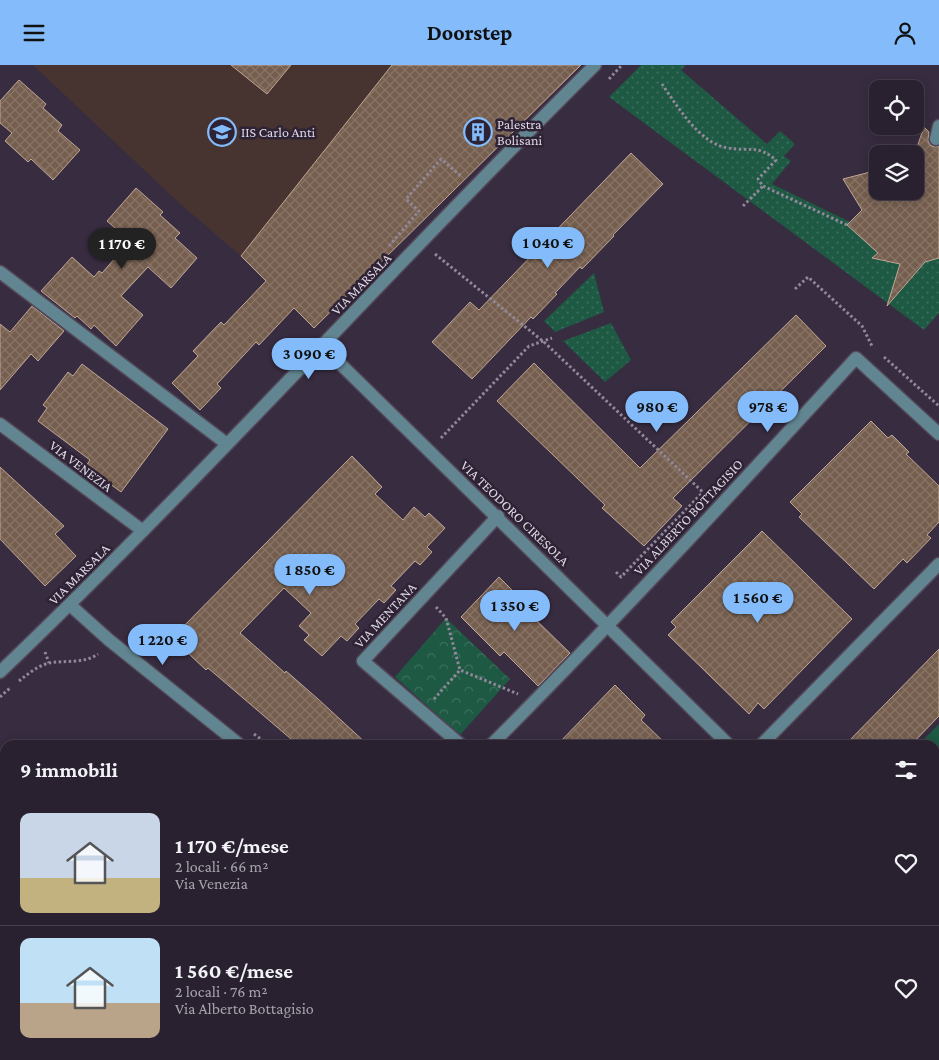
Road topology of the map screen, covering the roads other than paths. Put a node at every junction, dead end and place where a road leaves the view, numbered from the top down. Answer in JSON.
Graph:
{"nodes":[{"id":1,"x":595,"y":65,"type":"edge"},
{"id":2,"x":939,"y":126,"type":"edge"},
{"id":3,"x":936,"y":139,"type":"dead end"},
{"id":4,"x":0,"y":272,"type":"edge"},
{"id":5,"x":322,"y":346,"type":"junction"},
{"id":6,"x":0,"y":424,"type":"edge"},
{"id":7,"x":939,"y":434,"type":"edge"},
{"id":8,"x":227,"y":444,"type":"junction"},
{"id":9,"x":498,"y":516,"type":"junction"},
{"id":10,"x":143,"y":531,"type":"junction"},
{"id":11,"x":939,"y":564,"type":"edge"},
{"id":12,"x":70,"y":605,"type":"junction"},
{"id":13,"x":608,"y":625,"type":"junction"},
{"id":14,"x":0,"y":672,"type":"edge"},
{"id":15,"x":234,"y":740,"type":"edge"},
{"id":16,"x":455,"y":740,"type":"edge"},
{"id":17,"x":496,"y":740,"type":"edge"},
{"id":18,"x":724,"y":740,"type":"edge"},
{"id":19,"x":766,"y":740,"type":"edge"}],
"edges":[{"from":1,"to":5,"type":"street","name":"VIA MARSALA"},
{"from":2,"to":3,"type":"street"},
{"from":4,"to":8,"type":"street"},
{"from":5,"to":8,"type":"street","name":"VIA MARSALA"},
{"from":5,"to":9,"type":"street","name":"VIA TEODORO CIRESOLA"},
{"from":6,"to":10,"type":"street","name":"VIA VENEZIA"},
{"from":7,"to":13,"type":"street","name":"VIA ALBERTO BOTTAGISIO"},
{"from":8,"to":10,"type":"street","name":"VIA MARSALA"},
{"from":9,"to":13,"type":"street","name":"VIA TEODORO CIRESOLA"},
{"from":9,"to":16,"type":"street","name":"VIA MENTANA"},
{"from":10,"to":12,"type":"street","name":"VIA MARSALA"},
{"from":11,"to":19,"type":"street"},
{"from":12,"to":14,"type":"street","name":"VIA MARSALA"},
{"from":12,"to":15,"type":"street"},
{"from":13,"to":17,"type":"street"},
{"from":13,"to":18,"type":"street","name":"VIA TEODORO CIRESOLA"}]}
